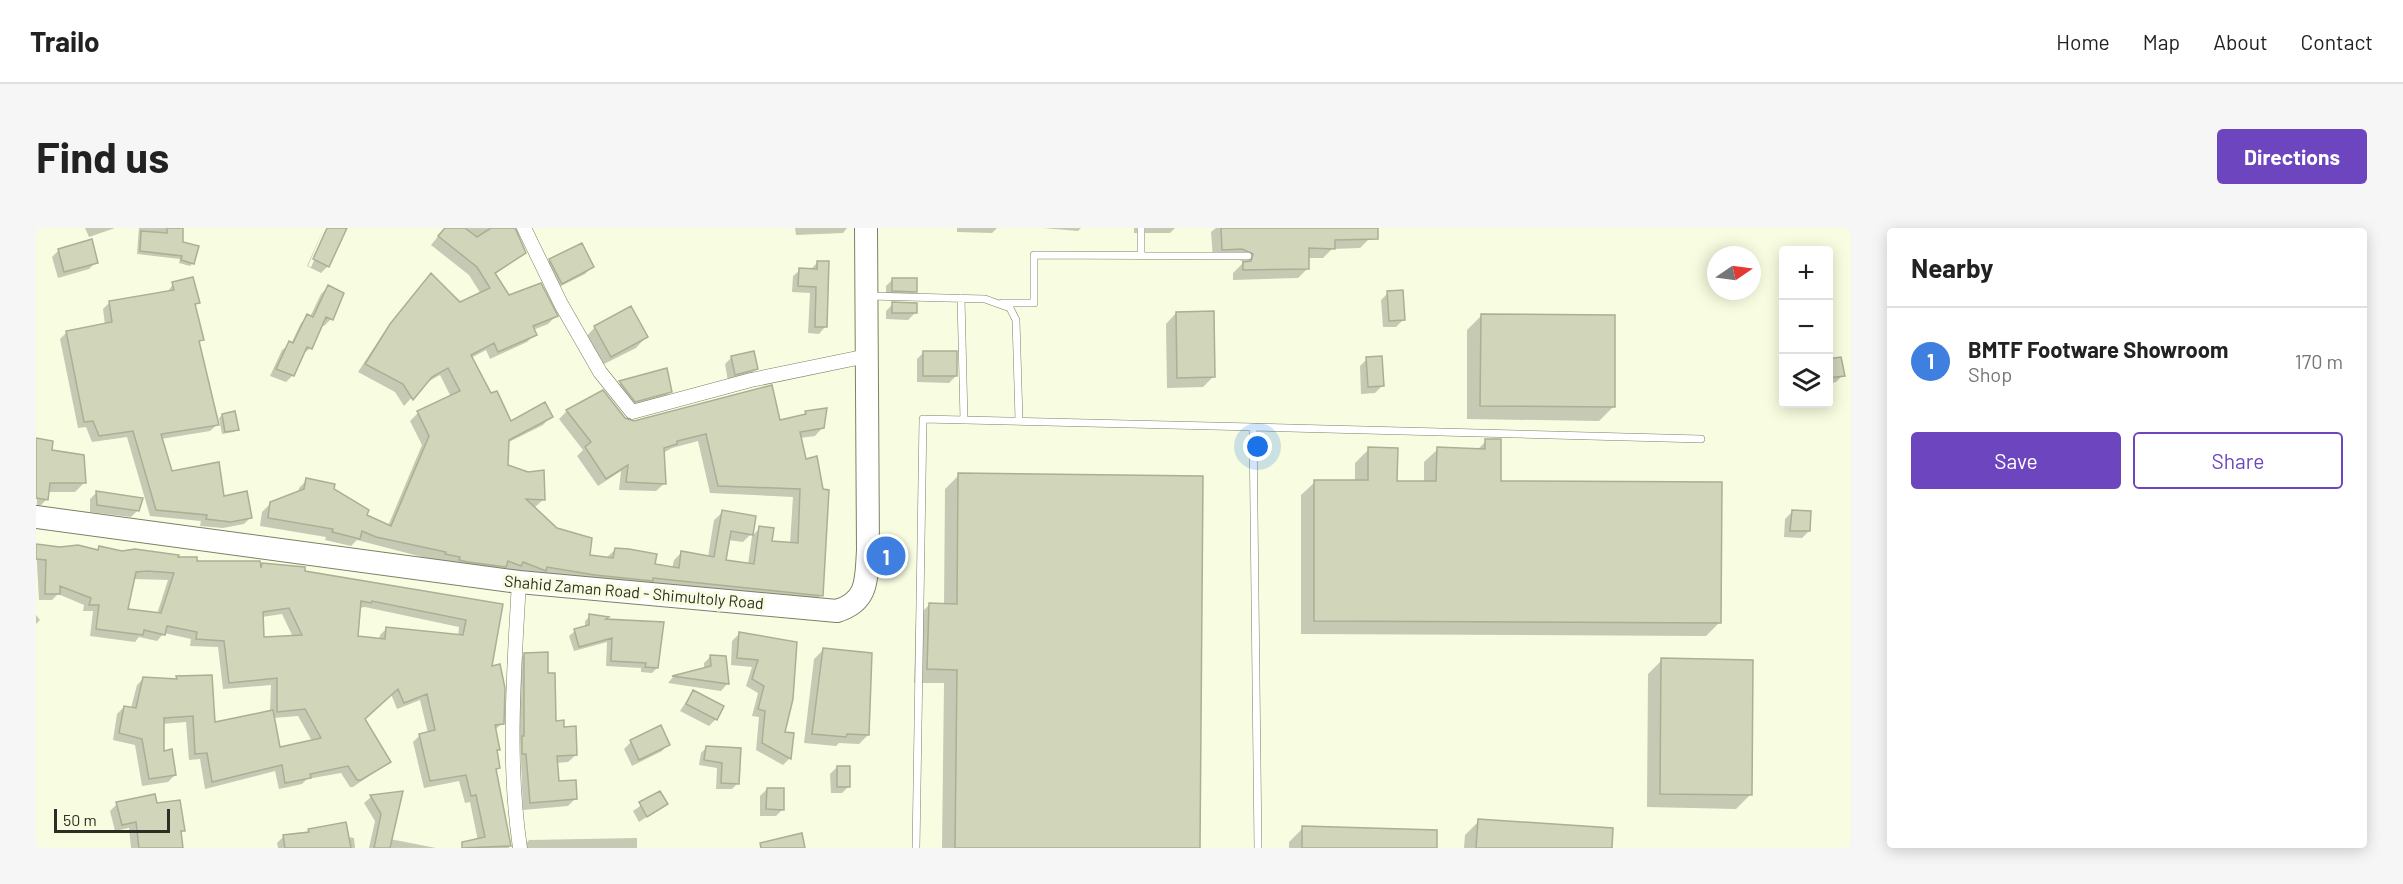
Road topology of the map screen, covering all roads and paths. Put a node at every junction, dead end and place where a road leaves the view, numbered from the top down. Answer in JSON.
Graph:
{"nodes":[{"id":1,"x":524,"y":228,"type":"edge"},
{"id":2,"x":866,"y":228,"type":"edge"},
{"id":3,"x":1141,"y":228,"type":"edge"},
{"id":4,"x":1141,"y":255,"type":"junction"},
{"id":5,"x":1248,"y":256,"type":"dead end"},
{"id":6,"x":867,"y":296,"type":"junction"},
{"id":7,"x":961,"y":298,"type":"junction"},
{"id":8,"x":1002,"y":303,"type":"junction"},
{"id":9,"x":867,"y":356,"type":"junction"},
{"id":10,"x":964,"y":420,"type":"junction"},
{"id":11,"x":1019,"y":420,"type":"junction"},
{"id":12,"x":1253,"y":427,"type":"junction"},
{"id":13,"x":1701,"y":439,"type":"dead end"},
{"id":14,"x":36,"y":517,"type":"edge"},
{"id":15,"x":519,"y":582,"type":"junction"},
{"id":16,"x":520,"y":848,"type":"edge"},
{"id":17,"x":916,"y":848,"type":"edge"},
{"id":18,"x":1258,"y":848,"type":"edge"}],
"edges":[{"from":1,"to":9,"type":"street"},
{"from":2,"to":6,"type":"main road","name":"Shahid Zaman Road - Shimultoly Road"},
{"from":3,"to":4,"type":"lane"},
{"from":4,"to":5,"type":"lane"},
{"from":4,"to":8,"type":"lane"},
{"from":6,"to":7,"type":"lane"},
{"from":6,"to":9,"type":"main road","name":"Shahid Zaman Road - Shimultoly Road"},
{"from":7,"to":8,"type":"lane"},
{"from":7,"to":10,"type":"lane"},
{"from":8,"to":11,"type":"lane"},
{"from":9,"to":15,"type":"main road","name":"Shahid Zaman Road - Shimultoly Road"},
{"from":10,"to":11,"type":"lane"},
{"from":10,"to":17,"type":"lane"},
{"from":11,"to":12,"type":"lane"},
{"from":12,"to":13,"type":"lane"},
{"from":12,"to":18,"type":"lane"},
{"from":14,"to":15,"type":"main road","name":"Shahid Zaman Road - Shimultoly Road"},
{"from":15,"to":16,"type":"street"}]}
